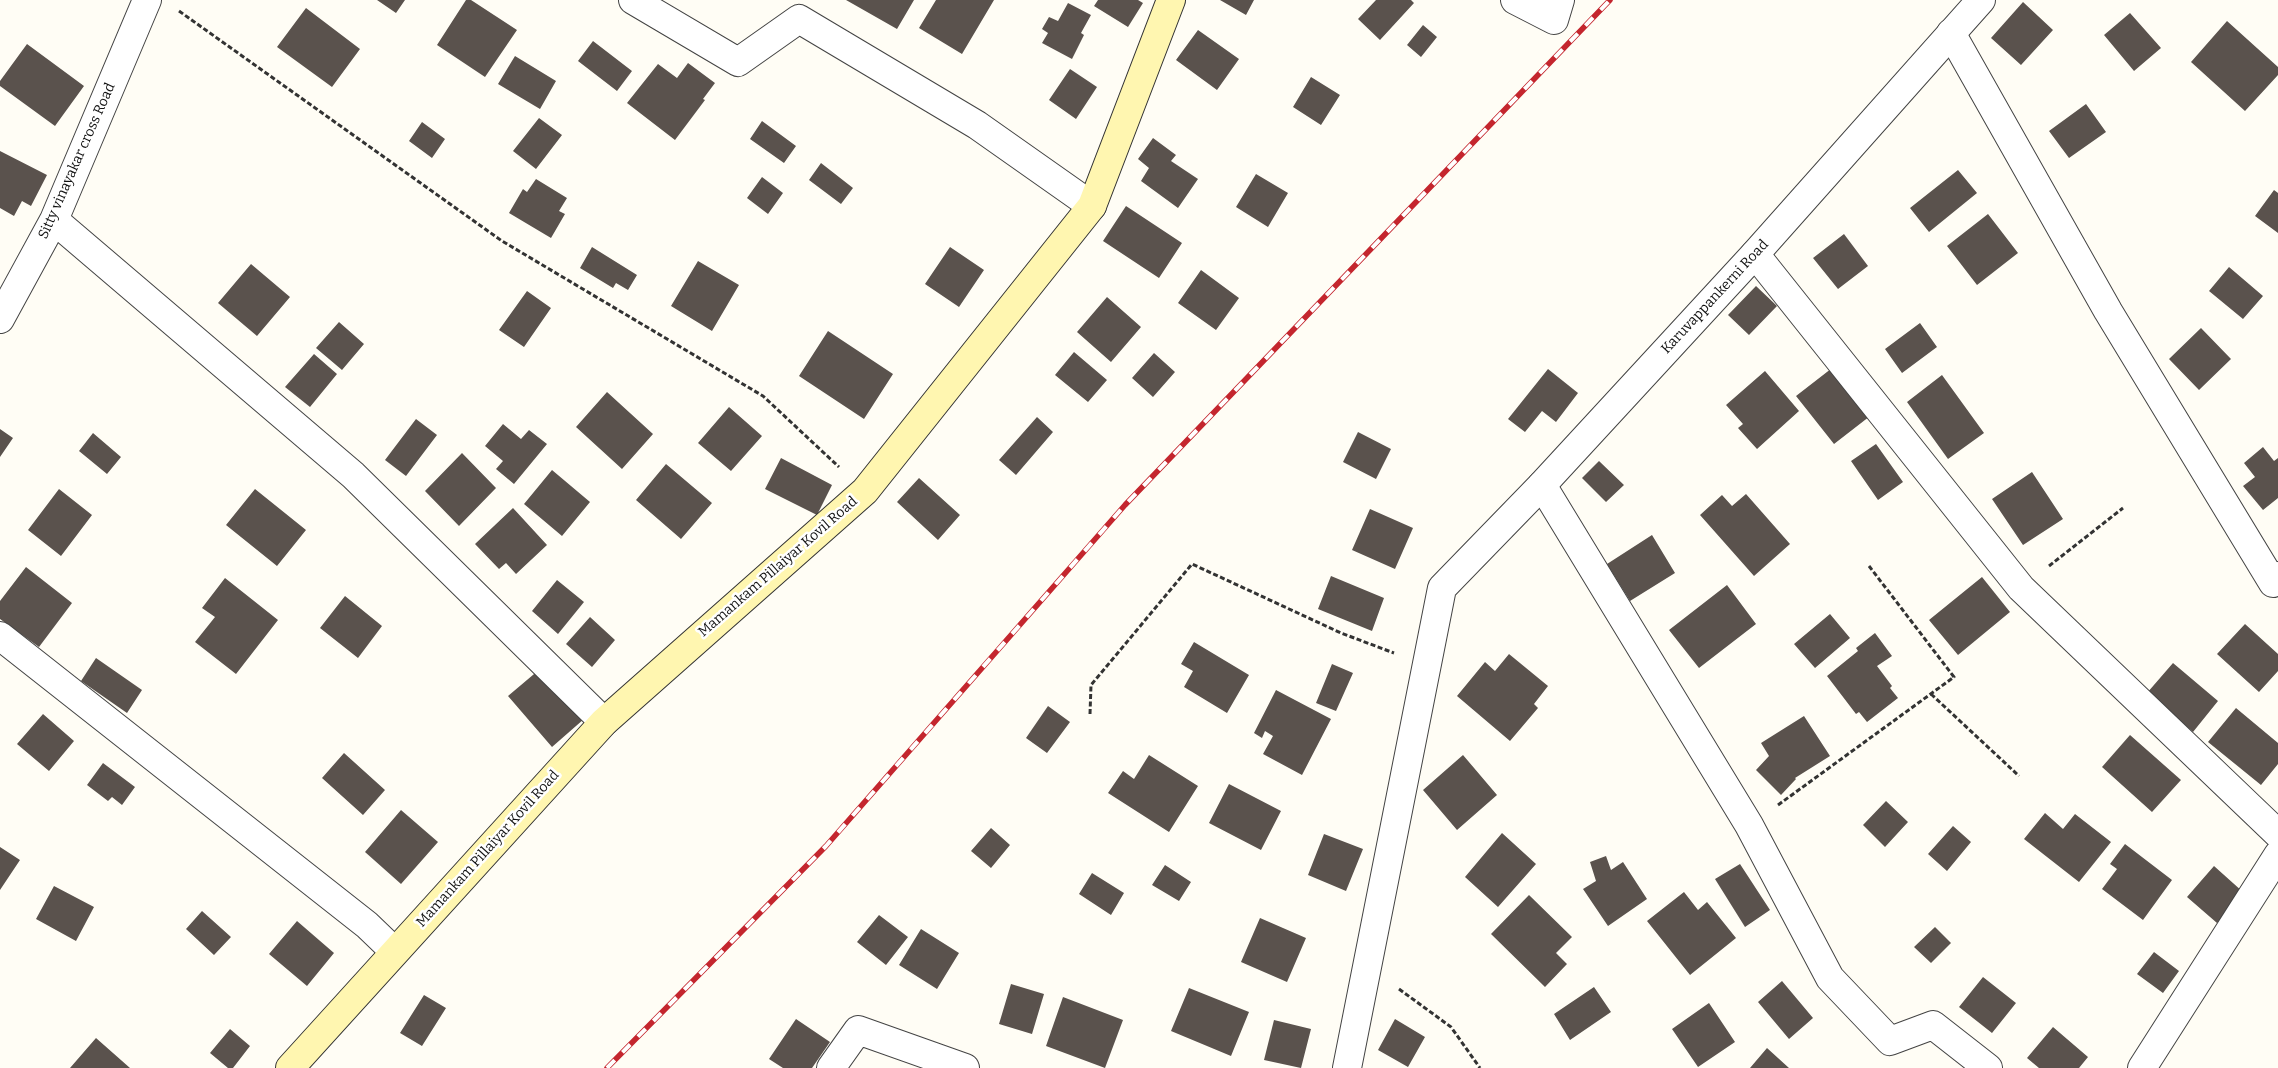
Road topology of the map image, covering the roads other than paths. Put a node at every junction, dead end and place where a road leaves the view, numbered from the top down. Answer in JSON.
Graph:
{"nodes":[{"id":1,"x":633,"y":0,"type":"edge"},
{"id":2,"x":1171,"y":0,"type":"edge"},
{"id":3,"x":1515,"y":0,"type":"edge"},
{"id":4,"x":1560,"y":0,"type":"edge"},
{"id":5,"x":1981,"y":0,"type":"edge"},
{"id":6,"x":159,"y":3,"type":"edge"},
{"id":7,"x":804,"y":9,"type":"edge"},
{"id":8,"x":1951,"y":33,"type":"junction"},
{"id":9,"x":1092,"y":206,"type":"junction"},
{"id":10,"x":54,"y":220,"type":"junction"},
{"id":11,"x":1755,"y":254,"type":"junction"},
{"id":12,"x":0,"y":319,"type":"edge"},
{"id":13,"x":1542,"y":484,"type":"junction"},
{"id":14,"x":2278,"y":576,"type":"edge"},
{"id":15,"x":0,"y":636,"type":"edge"},
{"id":16,"x":604,"y":722,"type":"junction"},
{"id":17,"x":2278,"y":834,"type":"edge"},
{"id":18,"x":2278,"y":855,"type":"edge"},
{"id":19,"x":394,"y":951,"type":"junction"},
{"id":20,"x":290,"y":1068,"type":"edge"},
{"id":21,"x":831,"y":1068,"type":"edge"},
{"id":22,"x":965,"y":1068,"type":"edge"},
{"id":23,"x":1347,"y":1068,"type":"edge"},
{"id":24,"x":1988,"y":1068,"type":"edge"},
{"id":25,"x":2142,"y":1068,"type":"edge"}],
"edges":[{"from":1,"to":7,"type":"street"},
{"from":2,"to":9,"type":"main road","name":"Mamankam Pillaiyar Kovil Road"},
{"from":3,"to":4,"type":"street"},
{"from":5,"to":8,"type":"street","name":"Karuvappankerni Road"},
{"from":6,"to":10,"type":"street","name":"Sitty vinayakar cross Road"},
{"from":7,"to":9,"type":"street"},
{"from":8,"to":11,"type":"street","name":"Karuvappankerni Road"},
{"from":8,"to":14,"type":"street"},
{"from":9,"to":16,"type":"main road","name":"Mamankam Pillaiyar Kovil Road"},
{"from":10,"to":12,"type":"street","name":"Sitty vinayakar cross Road"},
{"from":10,"to":16,"type":"street"},
{"from":11,"to":13,"type":"street","name":"Karuvappankerni Road"},
{"from":11,"to":17,"type":"street"},
{"from":13,"to":23,"type":"street","name":"Karuvappankerni Road"},
{"from":13,"to":24,"type":"street"},
{"from":15,"to":19,"type":"street"},
{"from":16,"to":19,"type":"main road","name":"Mamankam Pillaiyar Kovil Road"},
{"from":18,"to":25,"type":"street"},
{"from":19,"to":20,"type":"main road","name":"Mamankam Pillaiyar Kovil Road"},
{"from":21,"to":22,"type":"street"}]}
